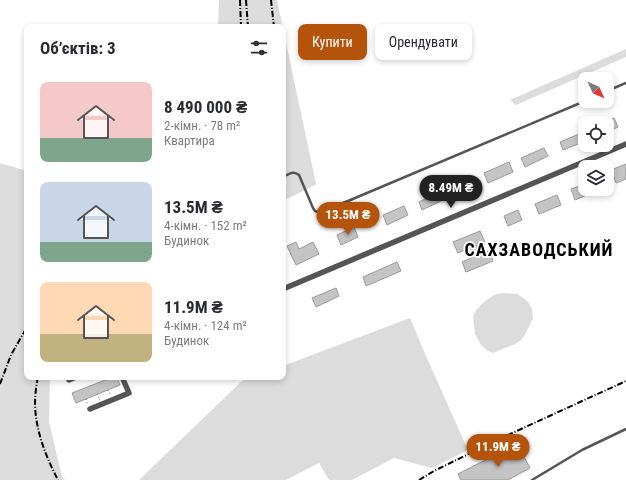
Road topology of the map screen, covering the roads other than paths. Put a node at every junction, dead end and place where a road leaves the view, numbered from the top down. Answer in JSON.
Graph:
{"nodes":[{"id":1,"x":626,"y":83,"type":"edge"},
{"id":2,"x":614,"y":89,"type":"edge"},
{"id":3,"x":578,"y":104,"type":"edge"},
{"id":4,"x":626,"y":144,"type":"edge"},
{"id":5,"x":286,"y":175,"type":"edge"},
{"id":6,"x":286,"y":288,"type":"edge"},
{"id":7,"x":123,"y":380,"type":"edge"},
{"id":8,"x":90,"y":409,"type":"dead end"},
{"id":9,"x":626,"y":429,"type":"edge"},
{"id":10,"x":532,"y":480,"type":"edge"}],
"edges":[{"from":1,"to":2,"type":"lane"},
{"from":3,"to":5,"type":"lane"},
{"from":4,"to":6,"type":"street"},
{"from":7,"to":8,"type":"street"},
{"from":9,"to":10,"type":"lane"}]}
